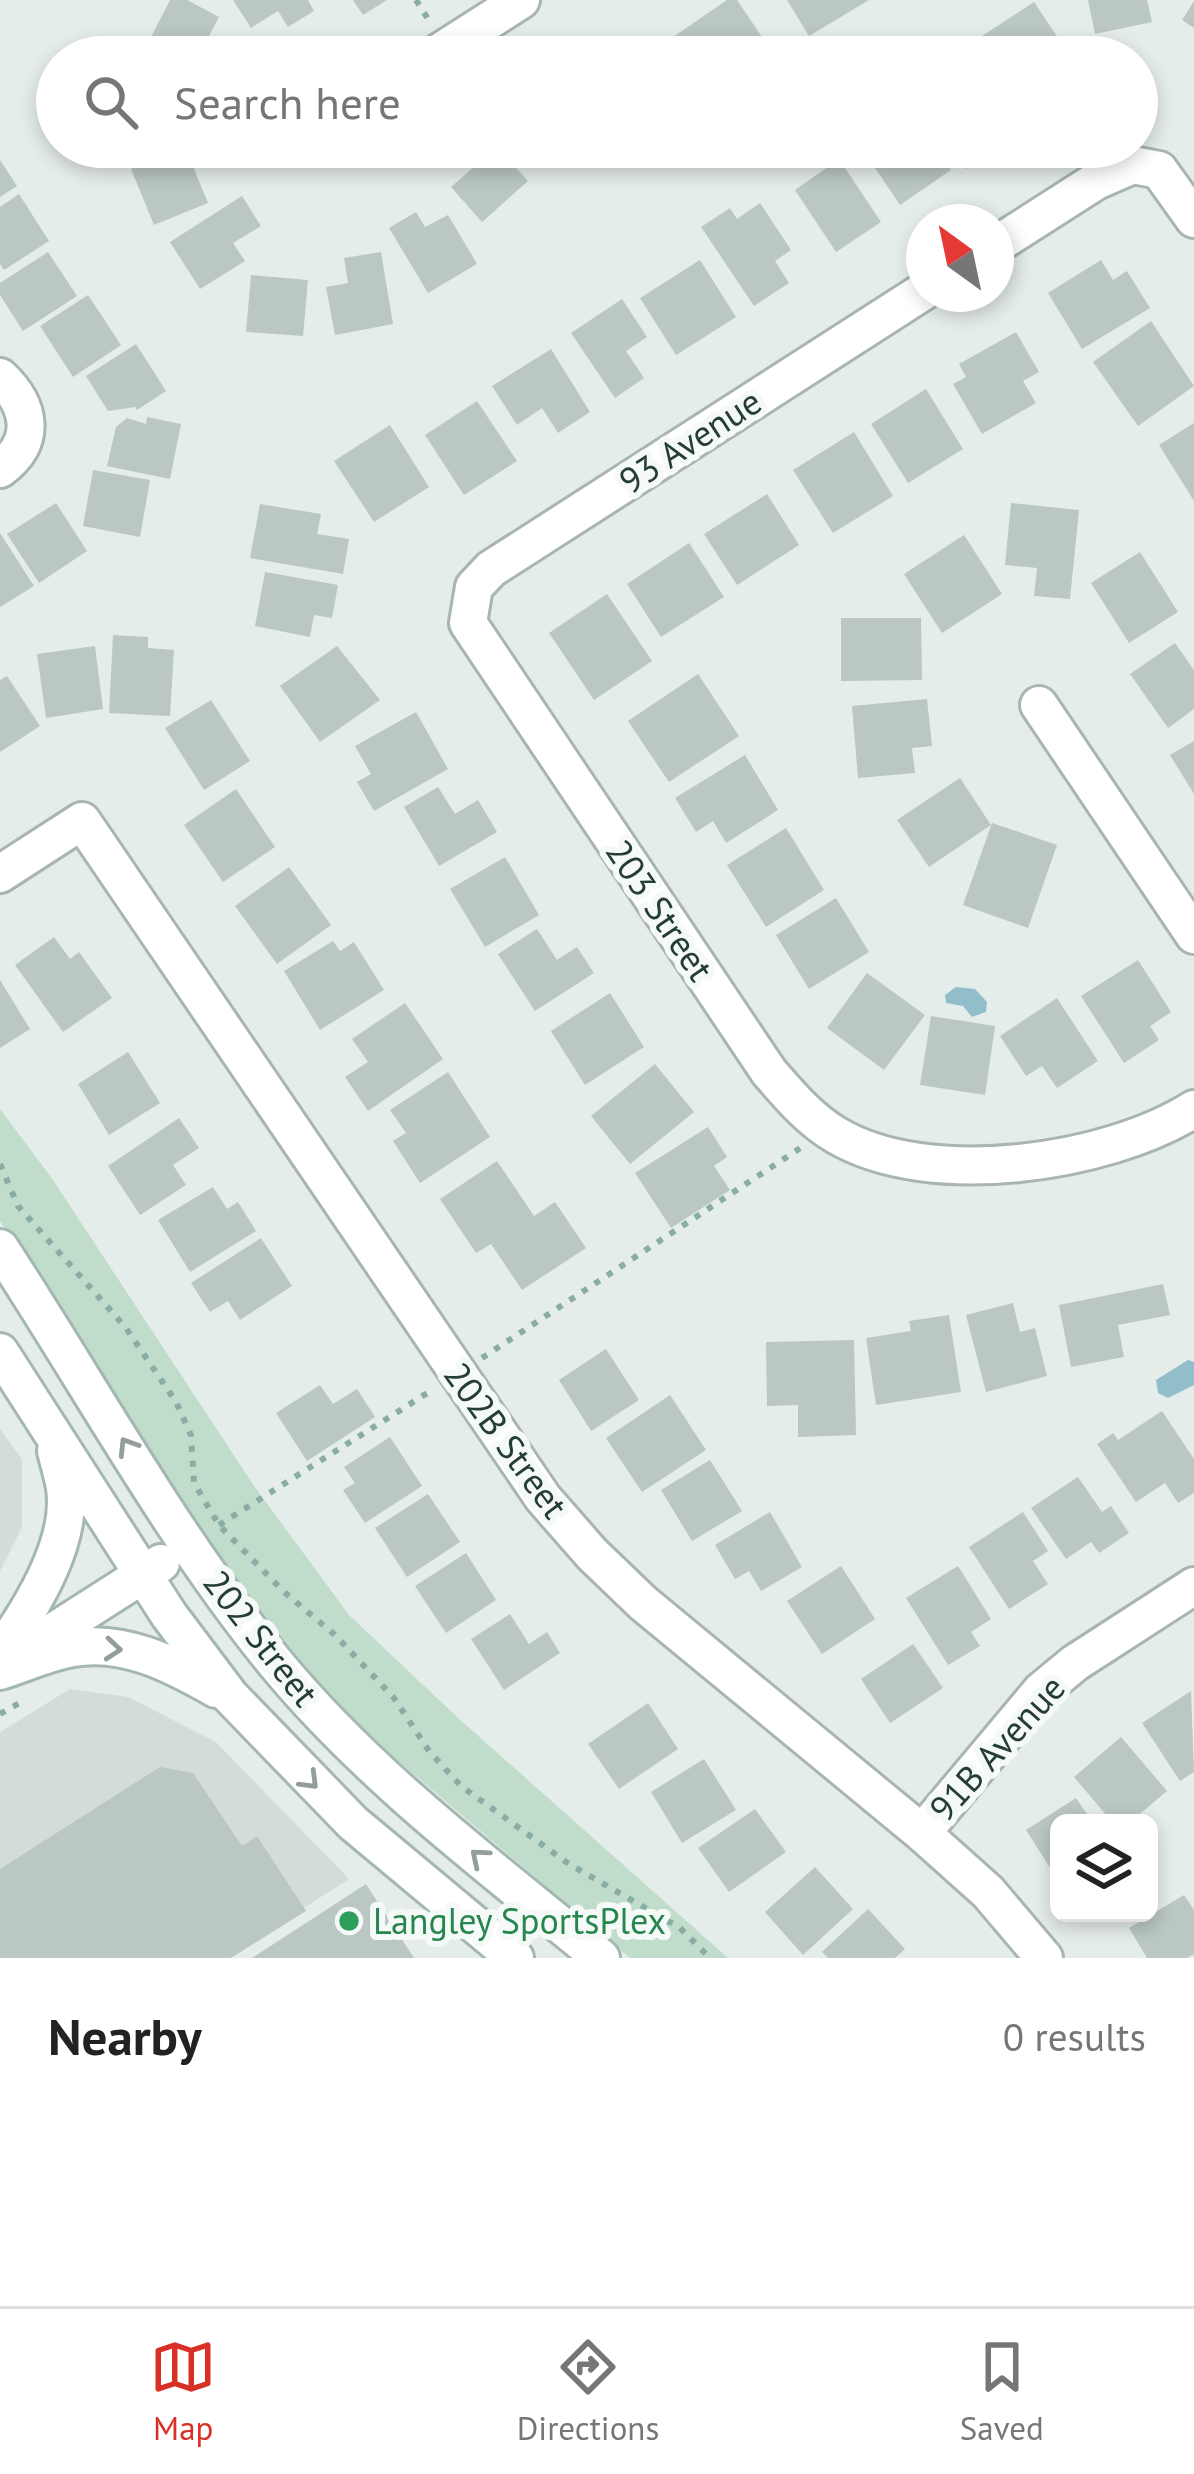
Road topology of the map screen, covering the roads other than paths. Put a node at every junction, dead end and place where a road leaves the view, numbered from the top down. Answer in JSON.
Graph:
{"nodes":[{"id":1,"x":521,"y":0,"type":"edge"},
{"id":2,"x":465,"y":36,"type":"edge"},
{"id":3,"x":1126,"y":168,"type":"edge"},
{"id":4,"x":1154,"y":168,"type":"edge"},
{"id":5,"x":1194,"y":219,"type":"edge"},
{"id":6,"x":1014,"y":233,"type":"edge"},
{"id":7,"x":906,"y":303,"type":"edge"},
{"id":8,"x":0,"y":377,"type":"edge"},
{"id":9,"x":11,"y":455,"type":"edge"},
{"id":10,"x":468,"y":603,"type":"joint"},
{"id":11,"x":1039,"y":705,"type":"dead end"},
{"id":12,"x":0,"y":874,"type":"edge"},
{"id":13,"x":1194,"y":934,"type":"edge"},
{"id":14,"x":1194,"y":1109,"type":"edge"},
{"id":15,"x":0,"y":1248,"type":"edge"},
{"id":16,"x":0,"y":1352,"type":"edge"},
{"id":17,"x":51,"y":1430,"type":"junction"},
{"id":18,"x":204,"y":1535,"type":"junction"},
{"id":19,"x":143,"y":1575,"type":"junction"},
{"id":20,"x":1194,"y":1586,"type":"edge"},
{"id":21,"x":0,"y":1653,"type":"edge"},
{"id":22,"x":0,"y":1669,"type":"edge"},
{"id":23,"x":230,"y":1696,"type":"junction"},
{"id":24,"x":922,"y":1833,"type":"junction"},
{"id":25,"x":514,"y":1958,"type":"edge"},
{"id":26,"x":602,"y":1958,"type":"edge"},
{"id":27,"x":1044,"y":1958,"type":"edge"}],
"edges":[{"from":1,"to":2,"type":"street"},
{"from":3,"to":6,"type":"street"},
{"from":4,"to":5,"type":"street"},
{"from":7,"to":10,"type":"street","name":"93 Avenue"},
{"from":8,"to":9,"type":"street"},
{"from":10,"to":14,"type":"street","name":"203 Street"},
{"from":11,"to":13,"type":"street"},
{"from":12,"to":24,"type":"street","name":"202B Street"},
{"from":18,"to":15,"type":"street","name":"202 Street","one_way":true},
{"from":16,"to":17,"type":"street","name":"202 Street"},
{"from":17,"to":19,"type":"street","name":"202 Street"},
{"from":17,"to":21,"type":"street"},
{"from":18,"to":19,"type":"street"},
{"from":26,"to":18,"type":"street","name":"202 Street","one_way":true},
{"from":19,"to":22,"type":"street"},
{"from":19,"to":23,"type":"street","name":"202 Street"},
{"from":20,"to":24,"type":"street","name":"91B Avenue"},
{"from":22,"to":23,"type":"street","one_way":true},
{"from":23,"to":25,"type":"street","name":"202 Street","one_way":true},
{"from":24,"to":27,"type":"street","name":"202B Street"}]}
